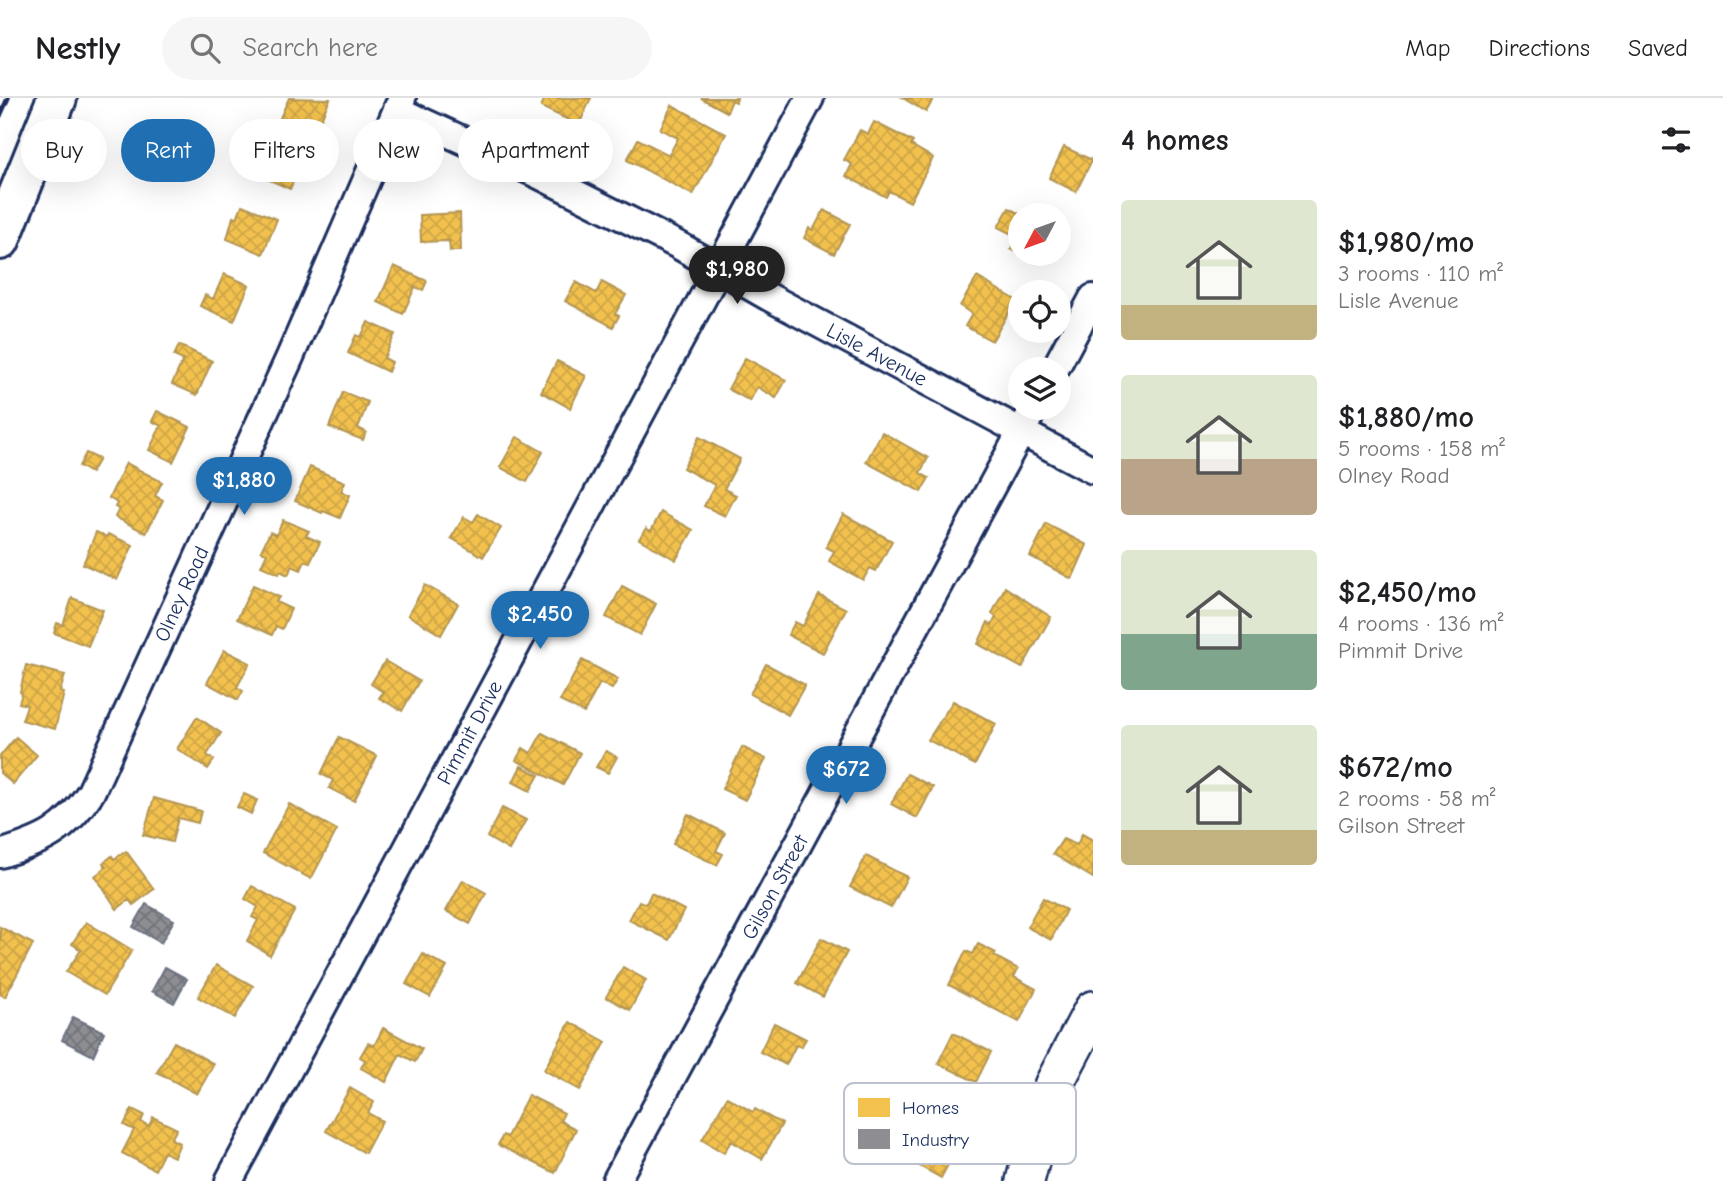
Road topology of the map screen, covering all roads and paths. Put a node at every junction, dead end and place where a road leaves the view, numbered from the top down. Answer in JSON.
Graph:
{"nodes":[{"id":1,"x":57,"y":98,"type":"edge"},
{"id":2,"x":810,"y":98,"type":"edge"},
{"id":3,"x":399,"y":104,"type":"edge"},
{"id":4,"x":0,"y":240,"type":"edge"},
{"id":5,"x":719,"y":268,"type":"junction"},
{"id":6,"x":1093,"y":298,"type":"edge"},
{"id":7,"x":1061,"y":357,"type":"edge"},
{"id":8,"x":1028,"y":420,"type":"edge"},
{"id":9,"x":1021,"y":432,"type":"junction"},
{"id":10,"x":1093,"y":470,"type":"edge"},
{"id":11,"x":0,"y":854,"type":"edge"},
{"id":12,"x":1093,"y":1010,"type":"edge"},
{"id":13,"x":1055,"y":1083,"type":"edge"},
{"id":14,"x":1029,"y":1164,"type":"edge"},
{"id":15,"x":229,"y":1181,"type":"edge"},
{"id":16,"x":616,"y":1181,"type":"edge"},
{"id":17,"x":1025,"y":1181,"type":"edge"}],
"edges":[{"from":1,"to":4,"type":"highway"},
{"from":2,"to":5,"type":"street","name":"Pimmit Drive"},
{"from":3,"to":5,"type":"street","name":"Lisle Avenue"},
{"from":3,"to":11,"type":"street","name":"Olney Road"},
{"from":5,"to":9,"type":"street","name":"Lisle Avenue"},
{"from":5,"to":15,"type":"street","name":"Pimmit Drive"},
{"from":6,"to":7,"type":"street"},
{"from":8,"to":9,"type":"street","name":"Gilson Street"},
{"from":9,"to":10,"type":"street","name":"Lisle Avenue"},
{"from":9,"to":16,"type":"street","name":"Gilson Street"},
{"from":12,"to":13,"type":"street"},
{"from":14,"to":17,"type":"street"}]}
